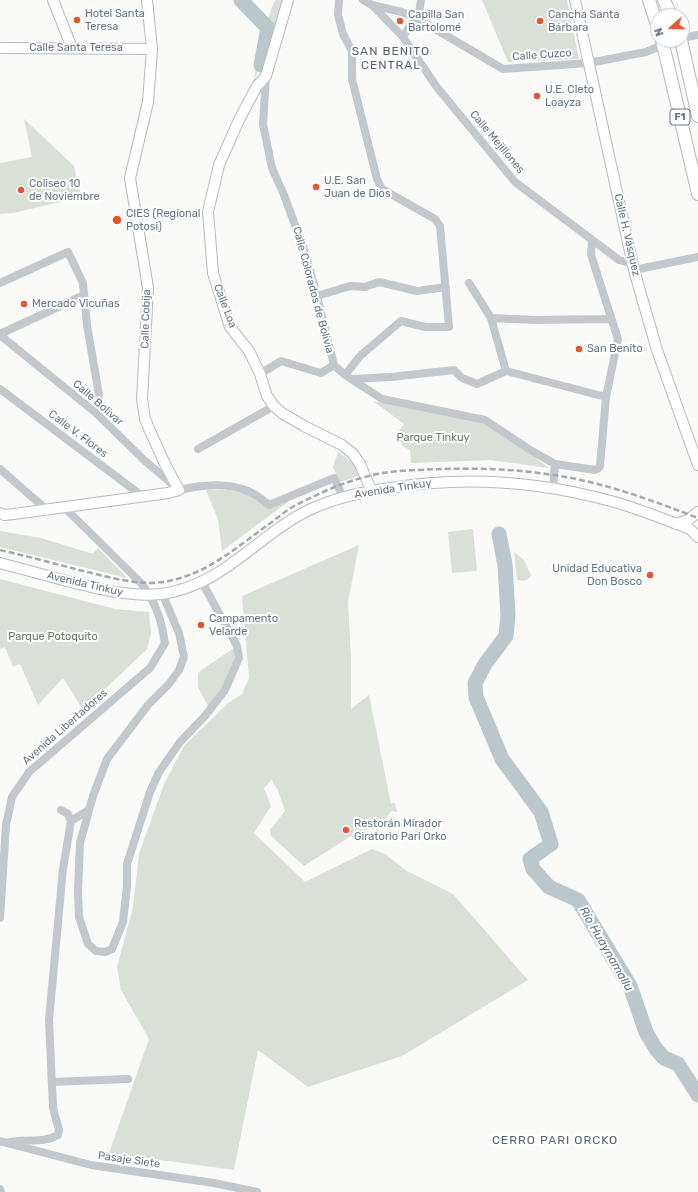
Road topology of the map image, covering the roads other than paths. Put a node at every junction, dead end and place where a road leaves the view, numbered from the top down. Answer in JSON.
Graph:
{"nodes":[{"id":1,"x":53,"y":0,"type":"edge"},
{"id":2,"x":146,"y":0,"type":"edge"},
{"id":3,"x":288,"y":0,"type":"edge"},
{"id":4,"x":339,"y":0,"type":"edge"},
{"id":5,"x":363,"y":0,"type":"edge"},
{"id":6,"x":421,"y":0,"type":"edge"},
{"id":7,"x":575,"y":0,"type":"edge"},
{"id":8,"x":372,"y":5,"type":"junction"},
{"id":9,"x":418,"y":19,"type":"junction"},
{"id":10,"x":403,"y":37,"type":"junction"},
{"id":11,"x":0,"y":48,"type":"edge"},
{"id":12,"x":72,"y":48,"type":"junction"},
{"id":13,"x":654,"y":48,"type":"edge"},
{"id":14,"x":668,"y":48,"type":"edge"},
{"id":15,"x":683,"y":48,"type":"edge"},
{"id":16,"x":152,"y":49,"type":"junction"},
{"id":17,"x":589,"y":63,"type":"junction"},
{"id":18,"x":266,"y":76,"type":"junction"},
{"id":19,"x":698,"y":116,"type":"edge"},
{"id":20,"x":698,"y":194,"type":"edge"},
{"id":21,"x":592,"y":241,"type":"junction"},
{"id":22,"x":698,"y":257,"type":"edge"},
{"id":23,"x":633,"y":265,"type":"junction"},
{"id":24,"x":0,"y":283,"type":"edge"},
{"id":25,"x":470,"y":283,"type":"dead end"},
{"id":26,"x":446,"y":287,"type":"junction"},
{"id":27,"x":84,"y":295,"type":"junction"},
{"id":28,"x":317,"y":296,"type":"junction"},
{"id":29,"x":491,"y":318,"type":"junction"},
{"id":30,"x":611,"y":319,"type":"junction"},
{"id":31,"x":0,"y":334,"type":"edge"},
{"id":32,"x":334,"y":365,"type":"junction"},
{"id":33,"x":506,"y":371,"type":"junction"},
{"id":34,"x":260,"y":374,"type":"junction"},
{"id":35,"x":344,"y":375,"type":"junction"},
{"id":36,"x":352,"y":379,"type":"junction"},
{"id":37,"x":0,"y":389,"type":"edge"},
{"id":38,"x":606,"y":397,"type":"junction"},
{"id":39,"x":274,"y":406,"type":"junction"},
{"id":40,"x":96,"y":413,"type":"junction"},
{"id":41,"x":198,"y":449,"type":"dead end"},
{"id":42,"x":555,"y":464,"type":"junction"},
{"id":43,"x":698,"y":465,"type":"edge"},
{"id":44,"x":0,"y":469,"type":"edge"},
{"id":45,"x":553,"y":488,"type":"junction"},
{"id":46,"x":180,"y":490,"type":"junction"},
{"id":47,"x":372,"y":490,"type":"junction"},
{"id":48,"x":142,"y":496,"type":"junction"},
{"id":49,"x":343,"y":498,"type":"junction"},
{"id":50,"x":64,"y":507,"type":"junction"},
{"id":51,"x":47,"y":510,"type":"junction"},
{"id":52,"x":698,"y":512,"type":"edge"},
{"id":53,"x":0,"y":513,"type":"edge"},
{"id":54,"x":676,"y":524,"type":"junction"},
{"id":55,"x":694,"y":528,"type":"edge"},
{"id":56,"x":698,"y":537,"type":"edge"},
{"id":57,"x":0,"y":563,"type":"edge"},
{"id":58,"x":202,"y":582,"type":"junction"},
{"id":59,"x":162,"y":593,"type":"junction"},
{"id":60,"x":149,"y":594,"type":"junction"},
{"id":61,"x":61,"y":810,"type":"dead end"},
{"id":62,"x":89,"y":810,"type":"junction"},
{"id":63,"x":71,"y":821,"type":"junction"},
{"id":64,"x":2,"y":855,"type":"edge"},
{"id":65,"x":0,"y":918,"type":"edge"},
{"id":66,"x":128,"y":1079,"type":"dead end"},
{"id":67,"x":52,"y":1082,"type":"junction"},
{"id":68,"x":4,"y":1142,"type":"edge"},
{"id":69,"x":257,"y":1192,"type":"edge"}],
"edges":[{"from":1,"to":12,"type":"main road"},
{"from":2,"to":16,"type":"main road","name":"Calle Cobija"},
{"from":3,"to":18,"type":"main road","name":"Calle Colorados de Bolivia"},
{"from":4,"to":26,"type":"street"},
{"from":5,"to":8,"type":"street","name":"Calle Cuzco"},
{"from":6,"to":9,"type":"street"},
{"from":7,"to":17,"type":"main road","name":"Calle H. Vásquez"},
{"from":8,"to":9,"type":"street","name":"Calle Cuzco"},
{"from":8,"to":10,"type":"street","name":"Calle Mejillones"},
{"from":9,"to":10,"type":"street"},
{"from":9,"to":17,"type":"street","name":"Calle Cuzco"},
{"from":10,"to":21,"type":"street","name":"Calle Mejillones"},
{"from":11,"to":12,"type":"main road","name":"Calle Santa Teresa"},
{"from":12,"to":16,"type":"main road","name":"Calle Santa Teresa"},
{"from":13,"to":17,"type":"street","name":"Calle Cuzco"},
{"from":14,"to":20,"type":"highway","number":"F1"},
{"from":15,"to":19,"type":"highway","number":"F1"},
{"from":16,"to":46,"type":"main road","name":"Calle Cobija"},
{"from":17,"to":23,"type":"main road","name":"Calle H. Vásquez"},
{"from":18,"to":28,"type":"street","name":"Calle Colorados de Bolivia"},
{"from":18,"to":34,"type":"main road","name":"Calle Loa"},
{"from":21,"to":23,"type":"street","name":"Calle Mejillones"},
{"from":21,"to":30,"type":"street"},
{"from":22,"to":23,"type":"street","name":"Calle Mejillones"},
{"from":23,"to":43,"type":"main road","name":"Calle H. Vásquez"},
{"from":24,"to":27,"type":"street"},
{"from":25,"to":29,"type":"street"},
{"from":26,"to":28,"type":"street"},
{"from":26,"to":35,"type":"street"},
{"from":27,"to":31,"type":"street"},
{"from":27,"to":40,"type":"street"},
{"from":28,"to":32,"type":"street","name":"Calle Colorados de Bolivia"},
{"from":29,"to":30,"type":"street"},
{"from":29,"to":33,"type":"street"},
{"from":30,"to":38,"type":"street"},
{"from":31,"to":40,"type":"street","name":"Calle Bolivar"},
{"from":32,"to":34,"type":"street"},
{"from":32,"to":35,"type":"street","name":"Calle Colorados de Bolivia"},
{"from":33,"to":36,"type":"street"},
{"from":33,"to":38,"type":"street"},
{"from":34,"to":39,"type":"main road","name":"Calle Loa"},
{"from":35,"to":36,"type":"street","name":"Calle Colorados de Bolivia"},
{"from":36,"to":42,"type":"street","name":"Calle Colorados de Bolivia"},
{"from":37,"to":48,"type":"street","name":"Calle V. Flores"},
{"from":38,"to":42,"type":"street"},
{"from":39,"to":41,"type":"street"},
{"from":39,"to":47,"type":"main road","name":"Calle Loa"},
{"from":40,"to":46,"type":"street","name":"Calle Bolivar"},
{"from":42,"to":45,"type":"street"},
{"from":44,"to":51,"type":"street"},
{"from":45,"to":47,"type":"main road","name":"Avenida Tinkuy"},
{"from":45,"to":54,"type":"main road","name":"Avenida Tinkuy"},
{"from":46,"to":48,"type":"main road"},
{"from":46,"to":49,"type":"street"},
{"from":47,"to":49,"type":"main road","name":"Avenida Tinkuy"},
{"from":48,"to":50,"type":"main road"},
{"from":49,"to":58,"type":"main road","name":"Avenida Tinkuy"},
{"from":50,"to":51,"type":"main road"},
{"from":50,"to":60,"type":"street","name":"Avenida Libertadores"},
{"from":51,"to":53,"type":"main road"},
{"from":52,"to":54,"type":"main road"},
{"from":54,"to":55,"type":"main road","name":"Avenida Tinkuy"},
{"from":55,"to":56,"type":"main road","name":"Avenida Tinkuy"},
{"from":57,"to":60,"type":"main road","name":"Avenida Tinkuy"},
{"from":58,"to":59,"type":"main road","name":"Avenida Tinkuy"},
{"from":58,"to":62,"type":"street"},
{"from":59,"to":60,"type":"main road","name":"Avenida Tinkuy"},
{"from":59,"to":62,"type":"street"},
{"from":60,"to":64,"type":"street","name":"Avenida Libertadores"},
{"from":61,"to":63,"type":"street"},
{"from":62,"to":63,"type":"street"},
{"from":63,"to":67,"type":"street"},
{"from":64,"to":65,"type":"street","name":"Avenida Libertadores"},
{"from":66,"to":67,"type":"street"},
{"from":67,"to":68,"type":"street"},
{"from":68,"to":69,"type":"street","name":"Pasaje Siete"}]}
